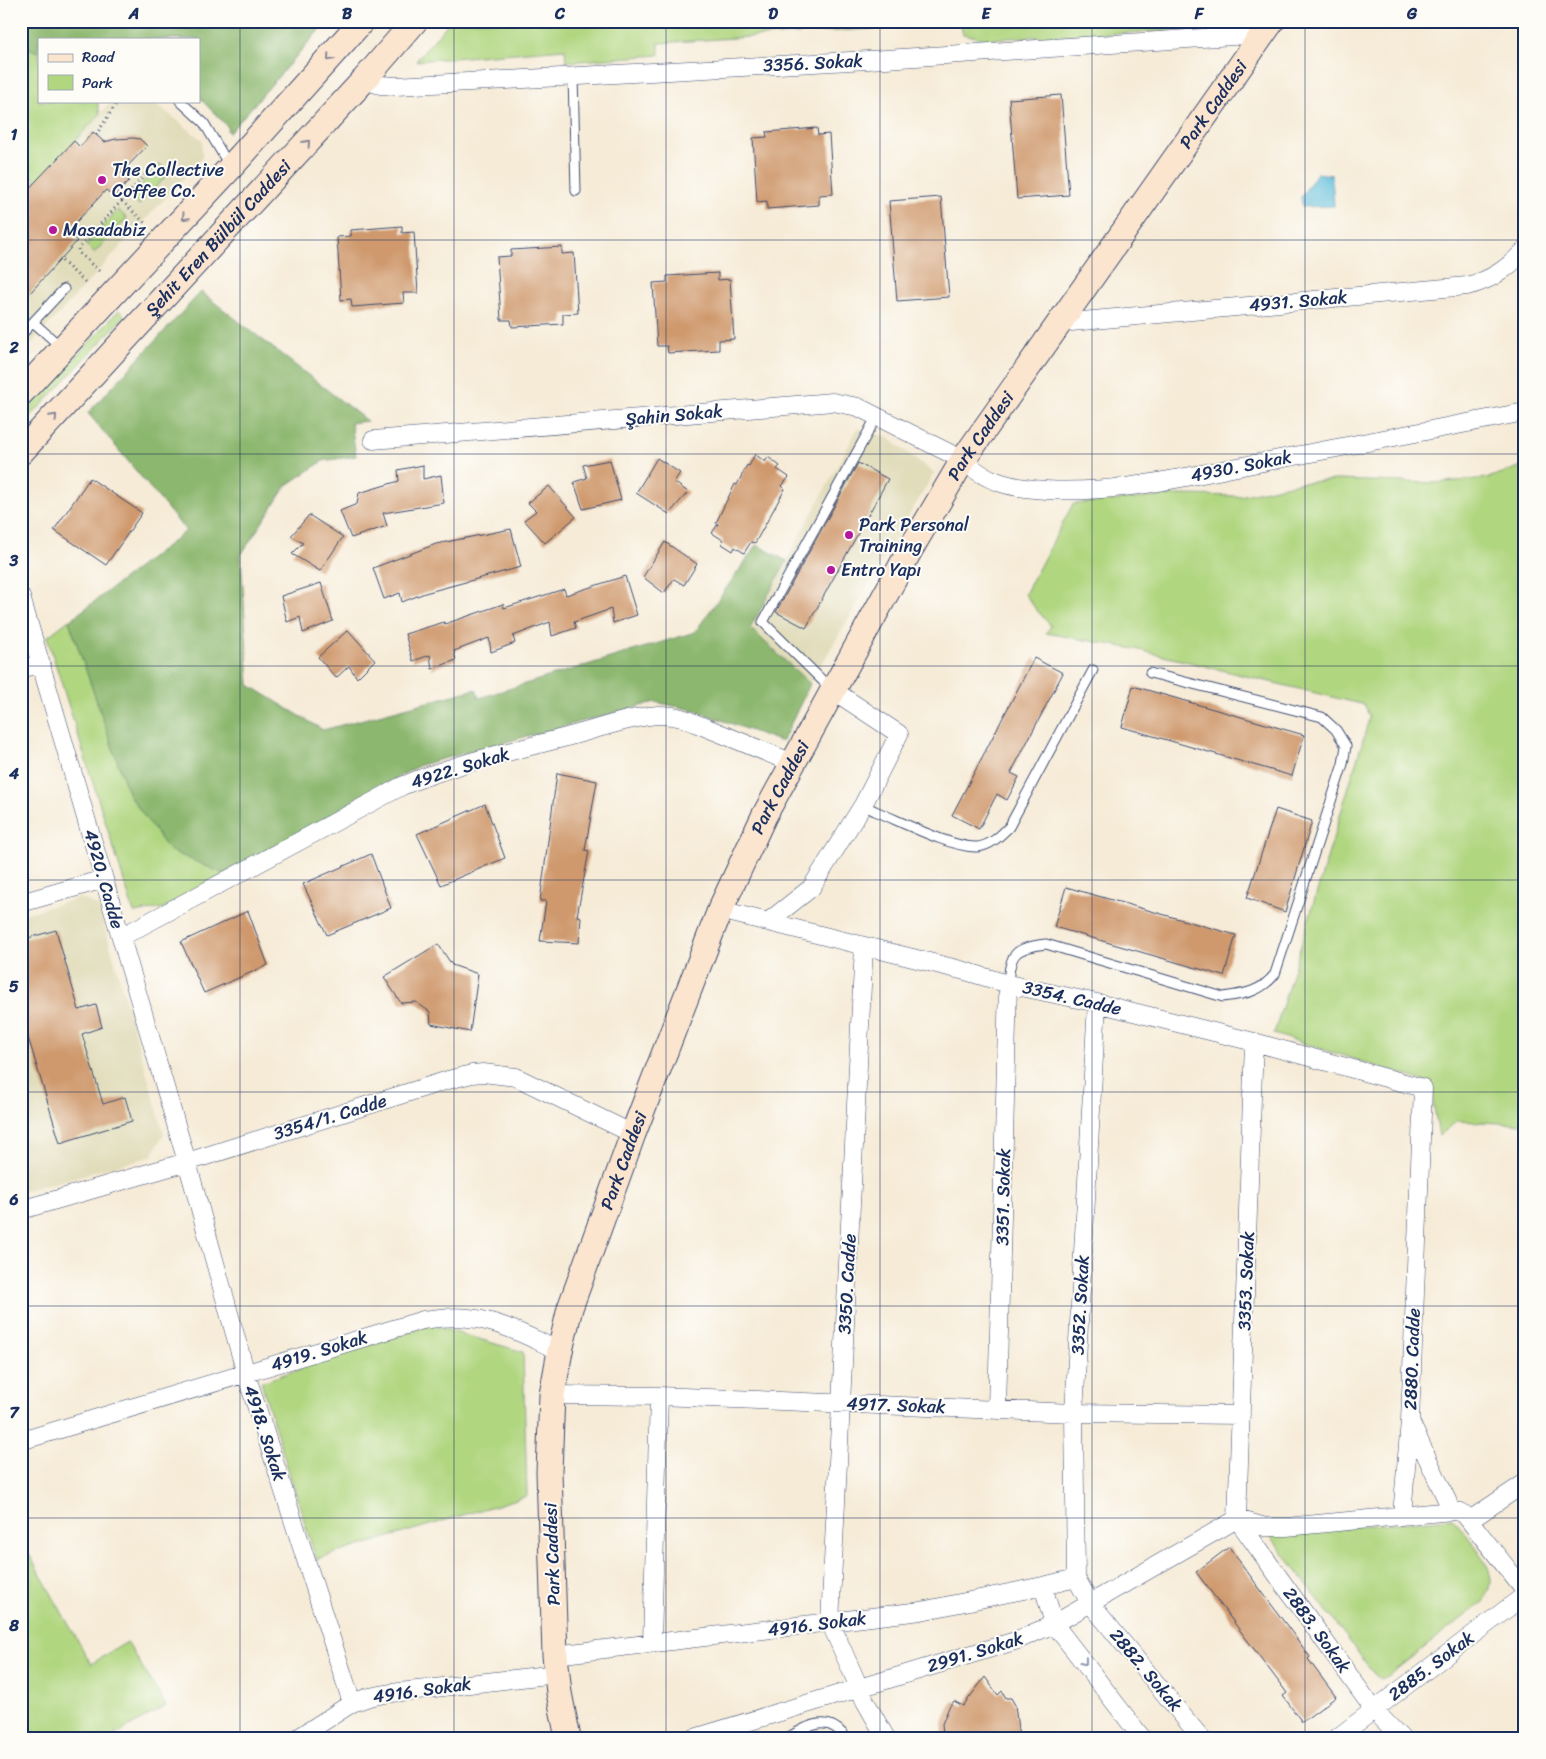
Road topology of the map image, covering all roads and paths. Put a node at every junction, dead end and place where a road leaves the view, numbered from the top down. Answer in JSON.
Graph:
{"nodes":[{"id":1,"x":362,"y":21,"type":"edge"},
{"id":2,"x":415,"y":21,"type":"edge"},
{"id":3,"x":1268,"y":27,"type":"edge"},
{"id":4,"x":573,"y":76,"type":"junction"},
{"id":5,"x":364,"y":80,"type":"junction"},
{"id":6,"x":117,"y":102,"type":"edge"},
{"id":7,"x":181,"y":102,"type":"edge"},
{"id":8,"x":96,"y":135,"type":"dead end"},
{"id":9,"x":155,"y":164,"type":"dead end"},
{"id":10,"x":231,"y":167,"type":"junction"},
{"id":11,"x":576,"y":191,"type":"dead end"},
{"id":12,"x":122,"y":201,"type":"junction"},
{"id":13,"x":146,"y":224,"type":"dead end"},
{"id":14,"x":1525,"y":250,"type":"edge"},
{"id":15,"x":62,"y":261,"type":"dead end"},
{"id":16,"x":137,"y":269,"type":"junction"},
{"id":17,"x":99,"y":271,"type":"dead end"},
{"id":18,"x":87,"y":284,"type":"dead end"},
{"id":19,"x":64,"y":290,"type":"dead end"},
{"id":20,"x":166,"y":296,"type":"junction"},
{"id":21,"x":34,"y":322,"type":"junction"},
{"id":22,"x":1060,"y":322,"type":"junction"},
{"id":23,"x":21,"y":335,"type":"edge"},
{"id":24,"x":63,"y":348,"type":"junction"},
{"id":25,"x":21,"y":393,"type":"edge"},
{"id":26,"x":1525,"y":412,"type":"edge"},
{"id":27,"x":877,"y":416,"type":"junction"},
{"id":28,"x":373,"y":440,"type":"dead end"},
{"id":29,"x":21,"y":452,"type":"edge"},
{"id":30,"x":963,"y":460,"type":"junction"},
{"id":31,"x":21,"y":597,"type":"edge"},
{"id":32,"x":40,"y":663,"type":"junction"},
{"id":33,"x":21,"y":669,"type":"edge"},
{"id":34,"x":1094,"y":670,"type":"dead end"},
{"id":35,"x":1150,"y":673,"type":"dead end"},
{"id":36,"x":834,"y":691,"type":"junction"},
{"id":37,"x":793,"y":763,"type":"junction"},
{"id":38,"x":863,"y":804,"type":"junction"},
{"id":39,"x":104,"y":879,"type":"junction"},
{"id":40,"x":21,"y":903,"type":"edge"},
{"id":41,"x":720,"y":910,"type":"junction"},
{"id":42,"x":769,"y":922,"type":"junction"},
{"id":43,"x":121,"y":937,"type":"junction"},
{"id":44,"x":864,"y":946,"type":"junction"},
{"id":45,"x":1008,"y":984,"type":"junction"},
{"id":46,"x":1097,"y":1003,"type":"junction"},
{"id":47,"x":1254,"y":1042,"type":"junction"},
{"id":48,"x":1423,"y":1088,"type":"joint"},
{"id":49,"x":633,"y":1134,"type":"junction"},
{"id":50,"x":187,"y":1162,"type":"junction"},
{"id":51,"x":21,"y":1210,"type":"edge"},
{"id":52,"x":560,"y":1351,"type":"junction"},
{"id":53,"x":246,"y":1374,"type":"junction"},
{"id":54,"x":552,"y":1394,"type":"junction"},
{"id":55,"x":659,"y":1396,"type":"junction"},
{"id":56,"x":842,"y":1403,"type":"junction"},
{"id":57,"x":997,"y":1410,"type":"junction"},
{"id":58,"x":1074,"y":1412,"type":"junction"},
{"id":59,"x":1241,"y":1415,"type":"junction"},
{"id":60,"x":1410,"y":1421,"type":"junction"},
{"id":61,"x":21,"y":1441,"type":"edge"},
{"id":62,"x":1525,"y":1483,"type":"edge"},
{"id":63,"x":1452,"y":1511,"type":"junction"},
{"id":64,"x":1402,"y":1515,"type":"junction"},
{"id":65,"x":1236,"y":1519,"type":"junction"},
{"id":66,"x":1470,"y":1520,"type":"junction"},
{"id":67,"x":1076,"y":1578,"type":"junction"},
{"id":68,"x":1043,"y":1586,"type":"junction"},
{"id":69,"x":1525,"y":1591,"type":"edge"},
{"id":70,"x":1525,"y":1595,"type":"edge"},
{"id":71,"x":1090,"y":1603,"type":"junction"},
{"id":72,"x":830,"y":1622,"type":"junction"},
{"id":73,"x":1054,"y":1624,"type":"junction"},
{"id":74,"x":652,"y":1643,"type":"junction"},
{"id":75,"x":556,"y":1665,"type":"junction"},
{"id":76,"x":859,"y":1687,"type":"junction"},
{"id":77,"x":352,"y":1702,"type":"junction"},
{"id":78,"x":1374,"y":1710,"type":"junction"},
{"id":79,"x":298,"y":1738,"type":"edge"},
{"id":80,"x":568,"y":1738,"type":"edge"},
{"id":81,"x":694,"y":1738,"type":"edge"},
{"id":82,"x":788,"y":1738,"type":"edge"},
{"id":83,"x":846,"y":1738,"type":"edge"},
{"id":84,"x":886,"y":1738,"type":"edge"},
{"id":85,"x":1142,"y":1738,"type":"edge"},
{"id":86,"x":1201,"y":1738,"type":"edge"},
{"id":87,"x":1337,"y":1738,"type":"edge"},
{"id":88,"x":1400,"y":1738,"type":"edge"}],
"edges":[{"from":1,"to":10,"type":"street","one_way":true},
{"from":2,"to":5,"type":"street","name":"Şehit Eren Bülbül Caddesi"},
{"from":3,"to":4,"type":"street","name":"3356. Sokak"},
{"from":3,"to":22,"type":"street","name":"Park Caddesi"},
{"from":4,"to":5,"type":"street","name":"3356. Sokak"},
{"from":4,"to":11,"type":"lane"},
{"from":20,"to":5,"type":"street","name":"Şehit Eren Bülbül Caddesi","one_way":true},
{"from":6,"to":8,"type":"path"},
{"from":7,"to":10,"type":"lane"},
{"from":9,"to":12,"type":"path"},
{"from":10,"to":16,"type":"street","one_way":true},
{"from":12,"to":13,"type":"path"},
{"from":12,"to":17,"type":"path"},
{"from":14,"to":22,"type":"street","name":"4931. Sokak"},
{"from":15,"to":18,"type":"path"},
{"from":16,"to":20,"type":"street"},
{"from":16,"to":24,"type":"street"},
{"from":19,"to":21,"type":"lane"},
{"from":29,"to":20,"type":"street","name":"Şehit Eren Bülbül Caddesi","one_way":true},
{"from":21,"to":23,"type":"lane"},
{"from":21,"to":24,"type":"lane"},
{"from":22,"to":30,"type":"street","name":"Park Caddesi"},
{"from":24,"to":25,"type":"street"},
{"from":26,"to":30,"type":"street","name":"4930. Sokak"},
{"from":27,"to":28,"type":"street","name":"Şahin Sokak"},
{"from":27,"to":30,"type":"street","name":"Şahin Sokak"},
{"from":27,"to":36,"type":"lane"},
{"from":30,"to":36,"type":"street","name":"Park Caddesi"},
{"from":31,"to":32,"type":"street","name":"4920. Cadde"},
{"from":32,"to":33,"type":"street"},
{"from":32,"to":39,"type":"street","name":"4920. Cadde"},
{"from":34,"to":38,"type":"lane"},
{"from":35,"to":45,"type":"lane"},
{"from":36,"to":37,"type":"street","name":"Park Caddesi"},
{"from":36,"to":38,"type":"street"},
{"from":37,"to":41,"type":"street","name":"Park Caddesi"},
{"from":37,"to":43,"type":"street","name":"4922. Sokak"},
{"from":38,"to":42,"type":"street"},
{"from":39,"to":40,"type":"street"},
{"from":39,"to":43,"type":"street","name":"4920. Cadde"},
{"from":41,"to":42,"type":"street","name":"3354. Cadde"},
{"from":41,"to":49,"type":"street","name":"Park Caddesi"},
{"from":42,"to":44,"type":"street","name":"3354. Cadde"},
{"from":43,"to":50,"type":"street","name":"4920. Cadde"},
{"from":44,"to":45,"type":"street","name":"3354. Cadde"},
{"from":44,"to":56,"type":"street","name":"3350. Cadde"},
{"from":45,"to":46,"type":"street","name":"3354. Cadde"},
{"from":45,"to":57,"type":"street","name":"3351. Sokak"},
{"from":46,"to":47,"type":"street","name":"3354. Cadde"},
{"from":46,"to":58,"type":"street","name":"3352. Sokak"},
{"from":47,"to":48,"type":"street","name":"3354. Cadde"},
{"from":47,"to":59,"type":"street","name":"3353. Sokak"},
{"from":48,"to":60,"type":"street","name":"2880. Cadde"},
{"from":49,"to":50,"type":"street","name":"3354/1. Cadde"},
{"from":49,"to":52,"type":"street","name":"Park Caddesi"},
{"from":50,"to":51,"type":"street","name":"3354/1. Cadde"},
{"from":50,"to":53,"type":"street","name":"4918. Sokak"},
{"from":52,"to":53,"type":"street","name":"4919. Sokak"},
{"from":52,"to":54,"type":"street","name":"Park Caddesi"},
{"from":53,"to":61,"type":"street","name":"4919. Sokak"},
{"from":53,"to":77,"type":"street","name":"4918. Sokak"},
{"from":54,"to":55,"type":"street","name":"4917. Sokak"},
{"from":54,"to":75,"type":"street","name":"Park Caddesi"},
{"from":55,"to":56,"type":"street","name":"4917. Sokak"},
{"from":55,"to":74,"type":"street"},
{"from":56,"to":57,"type":"street","name":"4917. Sokak"},
{"from":56,"to":72,"type":"street","name":"3350. Cadde"},
{"from":57,"to":58,"type":"street","name":"4917. Sokak"},
{"from":58,"to":59,"type":"street","name":"4917. Sokak"},
{"from":58,"to":67,"type":"street","name":"3352. Sokak"},
{"from":59,"to":65,"type":"street","name":"3353. Sokak"},
{"from":60,"to":63,"type":"street","name":"2880. Cadde"},
{"from":60,"to":64,"type":"street"},
{"from":62,"to":66,"type":"street"},
{"from":63,"to":64,"type":"street"},
{"from":63,"to":66,"type":"street"},
{"from":64,"to":65,"type":"street"},
{"from":65,"to":71,"type":"street","name":"2991. Sokak"},
{"from":65,"to":78,"type":"street","name":"2883. Sokak"},
{"from":66,"to":69,"type":"street"},
{"from":67,"to":68,"type":"street","name":"4916. Sokak"},
{"from":67,"to":71,"type":"street","name":"3352. Sokak"},
{"from":68,"to":72,"type":"street","name":"4916. Sokak"},
{"from":68,"to":73,"type":"street"},
{"from":70,"to":78,"type":"street","name":"2885. Sokak"},
{"from":71,"to":73,"type":"street","name":"2991. Sokak"},
{"from":71,"to":86,"type":"street","name":"2882. Sokak"},
{"from":72,"to":74,"type":"street","name":"4916. Sokak"},
{"from":72,"to":76,"type":"street"},
{"from":73,"to":76,"type":"street","name":"2991. Sokak"},
{"from":73,"to":85,"type":"street","one_way":true},
{"from":74,"to":75,"type":"street","name":"4916. Sokak"},
{"from":75,"to":77,"type":"street","name":"4916. Sokak"},
{"from":75,"to":80,"type":"street","name":"Park Caddesi"},
{"from":76,"to":81,"type":"street","name":"2991. Sokak"},
{"from":76,"to":84,"type":"street"},
{"from":77,"to":79,"type":"street","name":"4916. Sokak"},
{"from":78,"to":87,"type":"street","name":"2885. Sokak"},
{"from":78,"to":88,"type":"street","name":"2883. Sokak"},
{"from":82,"to":83,"type":"lane"}]}
